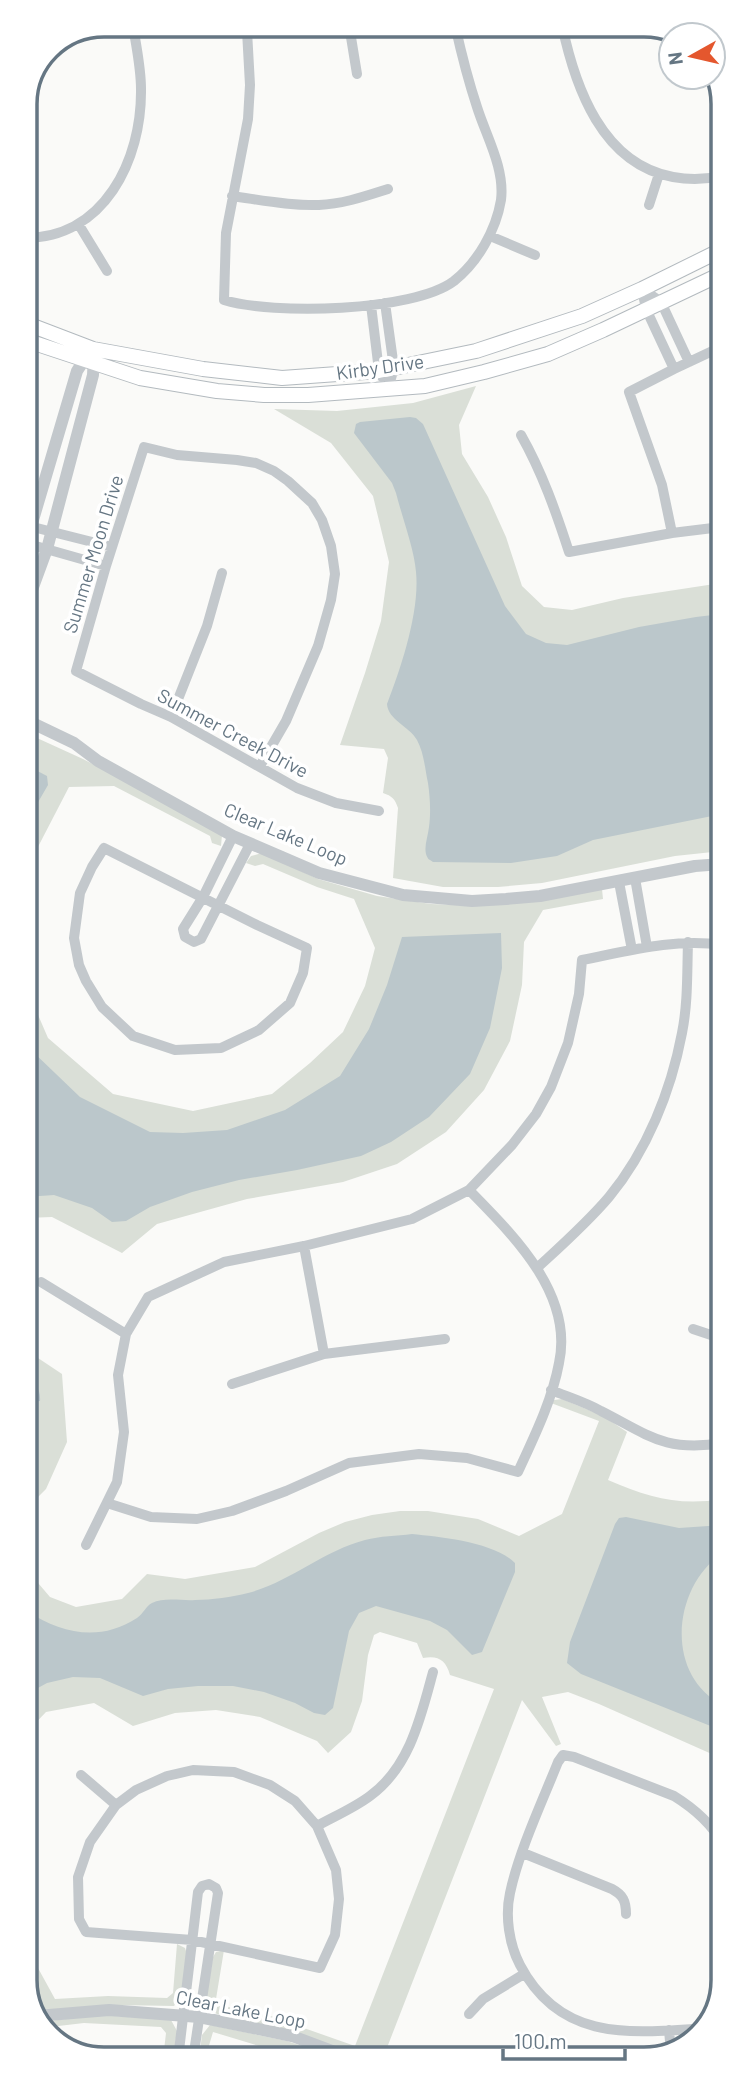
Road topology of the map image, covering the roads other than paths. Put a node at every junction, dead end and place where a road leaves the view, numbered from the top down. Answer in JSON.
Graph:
{"nodes":[{"id":1,"x":135,"y":37,"type":"edge"},
{"id":2,"x":247,"y":37,"type":"edge"},
{"id":3,"x":351,"y":37,"type":"edge"},
{"id":4,"x":458,"y":37,"type":"edge"},
{"id":5,"x":566,"y":37,"type":"edge"},
{"id":6,"x":357,"y":74,"type":"dead end"},
{"id":7,"x":659,"y":174,"type":"junction"},
{"id":8,"x":711,"y":177,"type":"edge"},
{"id":9,"x":388,"y":189,"type":"dead end"},
{"id":10,"x":232,"y":196,"type":"junction"},
{"id":11,"x":649,"y":205,"type":"dead end"},
{"id":12,"x":79,"y":225,"type":"junction"},
{"id":13,"x":490,"y":236,"type":"junction"},
{"id":14,"x":37,"y":237,"type":"edge"},
{"id":15,"x":535,"y":255,"type":"dead end"},
{"id":16,"x":711,"y":255,"type":"edge"},
{"id":17,"x":107,"y":271,"type":"dead end"},
{"id":18,"x":711,"y":279,"type":"edge"},
{"id":19,"x":642,"y":289,"type":"junction"},
{"id":20,"x":661,"y":302,"type":"junction"},
{"id":21,"x":385,"y":303,"type":"junction"},
{"id":22,"x":371,"y":305,"type":"junction"},
{"id":23,"x":646,"y":309,"type":"junction"},
{"id":24,"x":37,"y":329,"type":"edge"},
{"id":25,"x":37,"y":343,"type":"edge"},
{"id":26,"x":711,"y":352,"type":"edge"},
{"id":27,"x":90,"y":357,"type":"junction"},
{"id":28,"x":689,"y":362,"type":"junction"},
{"id":29,"x":394,"y":368,"type":"junction"},
{"id":30,"x":674,"y":369,"type":"junction"},
{"id":31,"x":379,"y":371,"type":"junction"},
{"id":32,"x":388,"y":389,"type":"junction"},
{"id":33,"x":521,"y":435,"type":"dead end"},
{"id":34,"x":37,"y":498,"type":"edge"},
{"id":35,"x":37,"y":528,"type":"edge"},
{"id":36,"x":711,"y":528,"type":"edge"},
{"id":37,"x":51,"y":532,"type":"junction"},
{"id":38,"x":672,"y":533,"type":"junction"},
{"id":39,"x":37,"y":547,"type":"edge"},
{"id":40,"x":112,"y":547,"type":"junction"},
{"id":41,"x":47,"y":549,"type":"junction"},
{"id":42,"x":106,"y":566,"type":"junction"},
{"id":43,"x":222,"y":573,"type":"dead end"},
{"id":44,"x":37,"y":576,"type":"edge"},
{"id":45,"x":76,"y":671,"type":"joint"},
{"id":46,"x":171,"y":717,"type":"junction"},
{"id":47,"x":37,"y":725,"type":"edge"},
{"id":48,"x":37,"y":735,"type":"edge"},
{"id":49,"x":98,"y":761,"type":"junction"},
{"id":50,"x":260,"y":766,"type":"junction"},
{"id":51,"x":379,"y":811,"type":"dead end"},
{"id":52,"x":233,"y":836,"type":"junction"},
{"id":53,"x":250,"y":844,"type":"junction"},
{"id":54,"x":711,"y":865,"type":"edge"},
{"id":55,"x":635,"y":878,"type":"junction"},
{"id":56,"x":619,"y":881,"type":"junction"},
{"id":57,"x":203,"y":897,"type":"junction"},
{"id":58,"x":219,"y":905,"type":"junction"},
{"id":59,"x":688,"y":942,"type":"junction"},
{"id":60,"x":711,"y":944,"type":"edge"},
{"id":61,"x":648,"y":947,"type":"junction"},
{"id":62,"x":632,"y":950,"type":"junction"},
{"id":63,"x":469,"y":1190,"type":"junction"},
{"id":64,"x":304,"y":1246,"type":"junction"},
{"id":65,"x":537,"y":1268,"type":"junction"},
{"id":66,"x":41,"y":1282,"type":"dead end"},
{"id":67,"x":693,"y":1329,"type":"dead end"},
{"id":68,"x":126,"y":1334,"type":"junction"},
{"id":69,"x":711,"y":1335,"type":"edge"},
{"id":70,"x":445,"y":1339,"type":"dead end"},
{"id":71,"x":324,"y":1354,"type":"junction"},
{"id":72,"x":232,"y":1384,"type":"dead end"},
{"id":73,"x":551,"y":1390,"type":"junction"},
{"id":74,"x":711,"y":1444,"type":"edge"},
{"id":75,"x":107,"y":1503,"type":"junction"},
{"id":76,"x":86,"y":1545,"type":"dead end"},
{"id":77,"x":433,"y":1671,"type":"dead end"},
{"id":78,"x":81,"y":1775,"type":"dead end"},
{"id":79,"x":116,"y":1805,"type":"junction"},
{"id":80,"x":317,"y":1826,"type":"junction"},
{"id":81,"x":711,"y":1828,"type":"edge"},
{"id":82,"x":523,"y":1853,"type":"junction"},
{"id":83,"x":626,"y":1914,"type":"dead end"},
{"id":84,"x":192,"y":1940,"type":"junction"},
{"id":85,"x":211,"y":1943,"type":"junction"},
{"id":86,"x":524,"y":1974,"type":"junction"},
{"id":87,"x":188,"y":1979,"type":"junction"},
{"id":88,"x":204,"y":1981,"type":"junction"},
{"id":89,"x":469,"y":2014,"type":"dead end"},
{"id":90,"x":47,"y":2015,"type":"edge"},
{"id":91,"x":184,"y":2015,"type":"junction"},
{"id":92,"x":199,"y":2017,"type":"junction"},
{"id":93,"x":685,"y":2029,"type":"junction"},
{"id":94,"x":690,"y":2029,"type":"edge"},
{"id":95,"x":669,"y":2030,"type":"junction"},
{"id":96,"x":685,"y":2033,"type":"edge"},
{"id":97,"x":670,"y":2042,"type":"edge"},
{"id":98,"x":180,"y":2047,"type":"edge"},
{"id":99,"x":195,"y":2047,"type":"edge"},
{"id":100,"x":322,"y":2047,"type":"edge"}],
"edges":[{"from":1,"to":12,"type":"street"},
{"from":2,"to":10,"type":"street"},
{"from":3,"to":6,"type":"street"},
{"from":4,"to":13,"type":"street"},
{"from":5,"to":7,"type":"street"},
{"from":7,"to":8,"type":"street"},
{"from":7,"to":11,"type":"street"},
{"from":9,"to":10,"type":"street"},
{"from":10,"to":22,"type":"street"},
{"from":12,"to":14,"type":"street"},
{"from":12,"to":17,"type":"street"},
{"from":13,"to":15,"type":"street"},
{"from":13,"to":21,"type":"street"},
{"from":16,"to":19,"type":"main road","name":"Kirby Drive"},
{"from":18,"to":20,"type":"main road","name":"Kirby Drive"},
{"from":19,"to":20,"type":"street"},
{"from":19,"to":23,"type":"street"},
{"from":19,"to":29,"type":"main road","name":"Kirby Drive"},
{"from":20,"to":23,"type":"main road","name":"Kirby Drive"},
{"from":20,"to":28,"type":"street"},
{"from":21,"to":22,"type":"street"},
{"from":21,"to":29,"type":"street"},
{"from":22,"to":31,"type":"street"},
{"from":23,"to":30,"type":"street"},
{"from":23,"to":32,"type":"main road","name":"Kirby Drive"},
{"from":24,"to":27,"type":"main road","name":"Kirby Drive"},
{"from":25,"to":27,"type":"main road","name":"Kirby Drive"},
{"from":26,"to":28,"type":"street"},
{"from":27,"to":31,"type":"main road","name":"Kirby Drive"},
{"from":27,"to":32,"type":"main road","name":"Kirby Drive"},
{"from":27,"to":34,"type":"street"},
{"from":27,"to":37,"type":"street"},
{"from":28,"to":30,"type":"street"},
{"from":29,"to":31,"type":"main road","name":"Kirby Drive"},
{"from":29,"to":32,"type":"street"},
{"from":30,"to":38,"type":"street"},
{"from":31,"to":32,"type":"street"},
{"from":33,"to":38,"type":"street"},
{"from":35,"to":37,"type":"street"},
{"from":36,"to":38,"type":"street"},
{"from":37,"to":40,"type":"street"},
{"from":37,"to":41,"type":"street"},
{"from":39,"to":41,"type":"street"},
{"from":40,"to":42,"type":"street","name":"Summer Moon Drive"},
{"from":40,"to":50,"type":"street","name":"Summer Moon Drive"},
{"from":41,"to":42,"type":"street"},
{"from":41,"to":44,"type":"street"},
{"from":42,"to":45,"type":"street","name":"Summer Moon Drive"},
{"from":43,"to":46,"type":"street"},
{"from":45,"to":46,"type":"street","name":"Summer Creek Drive"},
{"from":46,"to":50,"type":"street","name":"Summer Creek Drive"},
{"from":47,"to":49,"type":"street","name":"Clear Lake Loop"},
{"from":48,"to":49,"type":"street"},
{"from":49,"to":52,"type":"street","name":"Clear Lake Loop"},
{"from":50,"to":51,"type":"street","name":"Summer Creek Drive"},
{"from":52,"to":53,"type":"street","name":"Clear Lake Loop"},
{"from":52,"to":57,"type":"street"},
{"from":53,"to":56,"type":"street","name":"Clear Lake Loop"},
{"from":53,"to":58,"type":"street"},
{"from":54,"to":55,"type":"street","name":"Clear Lake Loop"},
{"from":55,"to":56,"type":"street","name":"Clear Lake Loop"},
{"from":55,"to":61,"type":"street"},
{"from":56,"to":62,"type":"street"},
{"from":57,"to":58,"type":"street"},
{"from":57,"to":58,"type":"street"},
{"from":57,"to":58,"type":"street"},
{"from":59,"to":60,"type":"street"},
{"from":59,"to":61,"type":"street"},
{"from":59,"to":65,"type":"street"},
{"from":61,"to":62,"type":"street"},
{"from":62,"to":63,"type":"street"},
{"from":63,"to":64,"type":"street"},
{"from":63,"to":65,"type":"street"},
{"from":64,"to":68,"type":"street"},
{"from":64,"to":71,"type":"street"},
{"from":65,"to":73,"type":"street"},
{"from":66,"to":68,"type":"street"},
{"from":67,"to":69,"type":"street"},
{"from":68,"to":75,"type":"street"},
{"from":70,"to":71,"type":"street"},
{"from":71,"to":72,"type":"street"},
{"from":73,"to":74,"type":"street"},
{"from":73,"to":75,"type":"street"},
{"from":75,"to":76,"type":"street"},
{"from":77,"to":80,"type":"street"},
{"from":78,"to":79,"type":"street"},
{"from":79,"to":80,"type":"street"},
{"from":79,"to":84,"type":"street"},
{"from":80,"to":85,"type":"street"},
{"from":81,"to":82,"type":"street"},
{"from":82,"to":83,"type":"street"},
{"from":82,"to":86,"type":"street"},
{"from":84,"to":85,"type":"street"},
{"from":84,"to":85,"type":"street"},
{"from":84,"to":87,"type":"street"},
{"from":85,"to":88,"type":"street"},
{"from":86,"to":89,"type":"street"},
{"from":86,"to":95,"type":"street"},
{"from":87,"to":88,"type":"street"},
{"from":87,"to":91,"type":"street"},
{"from":88,"to":92,"type":"street"},
{"from":90,"to":91,"type":"street","name":"Clear Lake Loop"},
{"from":91,"to":92,"type":"street","name":"Clear Lake Loop"},
{"from":91,"to":98,"type":"street"},
{"from":92,"to":99,"type":"street"},
{"from":92,"to":100,"type":"street","name":"Clear Lake Loop"},
{"from":93,"to":94,"type":"street"},
{"from":93,"to":95,"type":"street"},
{"from":93,"to":96,"type":"street"},
{"from":95,"to":97,"type":"street"}]}
